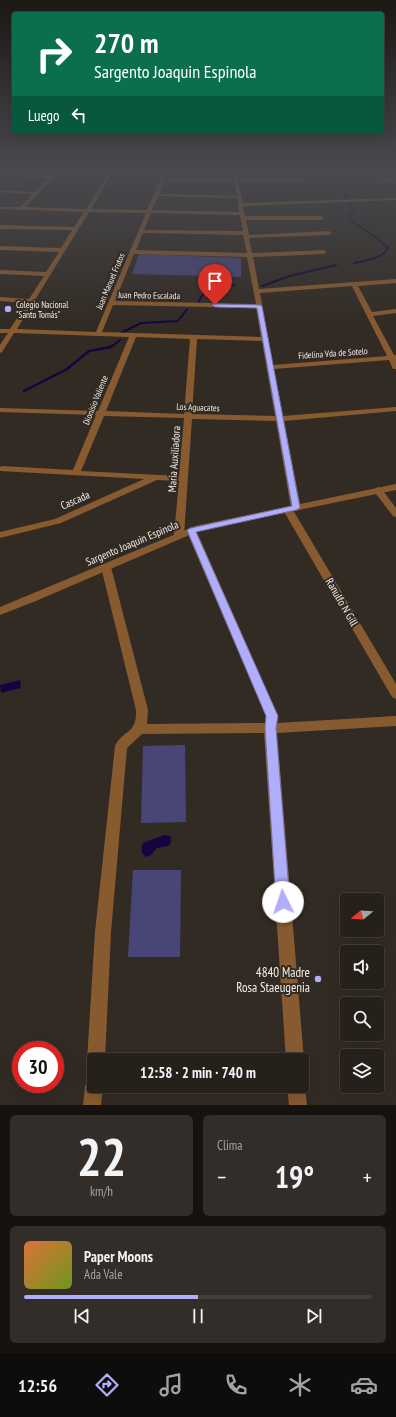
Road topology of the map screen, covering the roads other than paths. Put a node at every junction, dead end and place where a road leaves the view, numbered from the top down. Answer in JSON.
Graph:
{"nodes":[{"id":1,"x":81,"y":221,"type":"edge"},
{"id":2,"x":145,"y":221,"type":"edge"},
{"id":3,"x":244,"y":221,"type":"edge"},
{"id":4,"x":0,"y":227,"type":"edge"},
{"id":5,"x":76,"y":229,"type":"junction"},
{"id":6,"x":141,"y":231,"type":"junction"},
{"id":7,"x":329,"y":233,"type":"dead end"},
{"id":8,"x":247,"y":235,"type":"junction"},
{"id":9,"x":0,"y":248,"type":"edge"},
{"id":10,"x":62,"y":250,"type":"junction"},
{"id":11,"x":132,"y":252,"type":"junction"},
{"id":12,"x":324,"y":252,"type":"dead end"},
{"id":13,"x":250,"y":255,"type":"junction"},
{"id":14,"x":0,"y":272,"type":"edge"},
{"id":15,"x":48,"y":274,"type":"junction"},
{"id":16,"x":396,"y":281,"type":"edge"},
{"id":17,"x":356,"y":285,"type":"junction"},
{"id":18,"x":257,"y":291,"type":"junction"},
{"id":19,"x":0,"y":299,"type":"edge"},
{"id":20,"x":31,"y":301,"type":"junction"},
{"id":21,"x":111,"y":303,"type":"junction"},
{"id":22,"x":260,"y":306,"type":"junction"},
{"id":23,"x":396,"y":311,"type":"edge"},
{"id":24,"x":370,"y":314,"type":"junction"},
{"id":25,"x":0,"y":331,"type":"edge"},
{"id":26,"x":12,"y":331,"type":"junction"},
{"id":27,"x":98,"y":334,"type":"junction"},
{"id":28,"x":133,"y":335,"type":"junction"},
{"id":29,"x":194,"y":337,"type":"junction"},
{"id":30,"x":266,"y":339,"type":"junction"},
{"id":31,"x":0,"y":350,"type":"edge"},
{"id":32,"x":394,"y":357,"type":"edge"},
{"id":33,"x":270,"y":367,"type":"junction"},
{"id":34,"x":396,"y":367,"type":"edge"},
{"id":35,"x":0,"y":410,"type":"edge"},
{"id":36,"x":396,"y":410,"type":"edge"},
{"id":37,"x":100,"y":414,"type":"junction"},
{"id":38,"x":189,"y":416,"type":"junction"},
{"id":39,"x":280,"y":419,"type":"junction"},
{"id":40,"x":2,"y":469,"type":"dead end"},
{"id":41,"x":76,"y":473,"type":"junction"},
{"id":42,"x":156,"y":478,"type":"junction"},
{"id":43,"x":184,"y":479,"type":"junction"},
{"id":44,"x":396,"y":486,"type":"edge"},
{"id":45,"x":378,"y":490,"type":"junction"},
{"id":46,"x":292,"y":509,"type":"junction"},
{"id":47,"x":396,"y":514,"type":"edge"},
{"id":48,"x":191,"y":530,"type":"junction"},
{"id":49,"x":0,"y":535,"type":"edge"},
{"id":50,"x":179,"y":535,"type":"junction"},
{"id":51,"x":106,"y":567,"type":"junction"},
{"id":52,"x":0,"y":610,"type":"edge"},
{"id":53,"x":396,"y":694,"type":"edge"},
{"id":54,"x":396,"y":721,"type":"edge"},
{"id":55,"x":270,"y":728,"type":"junction"},
{"id":56,"x":140,"y":729,"type":"junction"},
{"id":57,"x":96,"y":1053,"type":"edge"},
{"id":58,"x":293,"y":1053,"type":"edge"},
{"id":59,"x":93,"y":1093,"type":"edge"},
{"id":60,"x":297,"y":1093,"type":"edge"},
{"id":61,"x":92,"y":1105,"type":"edge"},
{"id":62,"x":298,"y":1105,"type":"edge"}],
"edges":[{"from":1,"to":5,"type":"street"},
{"from":2,"to":6,"type":"street","name":"Juan Manuel Frutos"},
{"from":3,"to":8,"type":"street","name":"Ranulfo N Gill"},
{"from":4,"to":5,"type":"street"},
{"from":5,"to":10,"type":"street"},
{"from":6,"to":8,"type":"street"},
{"from":6,"to":11,"type":"street","name":"Juan Manuel Frutos"},
{"from":7,"to":8,"type":"street"},
{"from":8,"to":13,"type":"street","name":"Ranulfo N Gill"},
{"from":9,"to":10,"type":"street"},
{"from":10,"to":15,"type":"street"},
{"from":11,"to":13,"type":"street"},
{"from":11,"to":21,"type":"street","name":"Juan Manuel Frutos"},
{"from":12,"to":13,"type":"street"},
{"from":13,"to":18,"type":"street","name":"Ranulfo N Gill"},
{"from":14,"to":15,"type":"street"},
{"from":15,"to":20,"type":"street"},
{"from":16,"to":17,"type":"street"},
{"from":17,"to":18,"type":"street"},
{"from":17,"to":24,"type":"street"},
{"from":18,"to":22,"type":"street","name":"Ranulfo N Gill"},
{"from":19,"to":20,"type":"street"},
{"from":20,"to":26,"type":"street"},
{"from":21,"to":22,"type":"street","name":"Juan Pedro Escalada"},
{"from":21,"to":27,"type":"street","name":"Juan Manuel Frutos"},
{"from":22,"to":30,"type":"street","name":"Ranulfo N Gill"},
{"from":23,"to":24,"type":"street"},
{"from":24,"to":32,"type":"street"},
{"from":25,"to":26,"type":"street"},
{"from":26,"to":27,"type":"street"},
{"from":26,"to":31,"type":"street"},
{"from":27,"to":28,"type":"street"},
{"from":28,"to":29,"type":"street"},
{"from":28,"to":37,"type":"street","name":"Dionisio Valiente"},
{"from":29,"to":30,"type":"street"},
{"from":29,"to":38,"type":"street","name":"Maria Auxiliadora"},
{"from":30,"to":33,"type":"street","name":"Ranulfo N Gill"},
{"from":32,"to":33,"type":"street","name":"Fidelina Vda de Sotelo"},
{"from":32,"to":34,"type":"street"},
{"from":33,"to":39,"type":"street","name":"Ranulfo N Gill"},
{"from":35,"to":37,"type":"street","name":"Los Aguacates"},
{"from":36,"to":39,"type":"street","name":"Los Aguacates"},
{"from":37,"to":38,"type":"street","name":"Los Aguacates"},
{"from":37,"to":41,"type":"street","name":"Dionisio Valiente"},
{"from":38,"to":39,"type":"street","name":"Los Aguacates"},
{"from":38,"to":43,"type":"street","name":"Maria Auxiliadora"},
{"from":39,"to":46,"type":"street","name":"Ranulfo N Gill"},
{"from":40,"to":41,"type":"street"},
{"from":41,"to":42,"type":"street"},
{"from":42,"to":43,"type":"street"},
{"from":42,"to":49,"type":"street","name":"Cascada"},
{"from":43,"to":50,"type":"street","name":"Maria Auxiliadora"},
{"from":44,"to":45,"type":"street","name":"Sargento Joaquin Espinola"},
{"from":45,"to":46,"type":"street","name":"Sargento Joaquin Espinola"},
{"from":45,"to":47,"type":"street"},
{"from":46,"to":48,"type":"street","name":"Sargento Joaquin Espinola"},
{"from":46,"to":53,"type":"street","name":"Ranulfo N Gill"},
{"from":48,"to":50,"type":"street","name":"Sargento Joaquin Espinola"},
{"from":48,"to":55,"type":"street"},
{"from":50,"to":51,"type":"street","name":"Sargento Joaquin Espinola"},
{"from":51,"to":52,"type":"street","name":"Sargento Joaquin Espinola"},
{"from":51,"to":56,"type":"street"},
{"from":54,"to":55,"type":"street"},
{"from":55,"to":56,"type":"street"},
{"from":55,"to":58,"type":"street"},
{"from":56,"to":57,"type":"street"},
{"from":59,"to":61,"type":"street"},
{"from":60,"to":62,"type":"street"}]}
